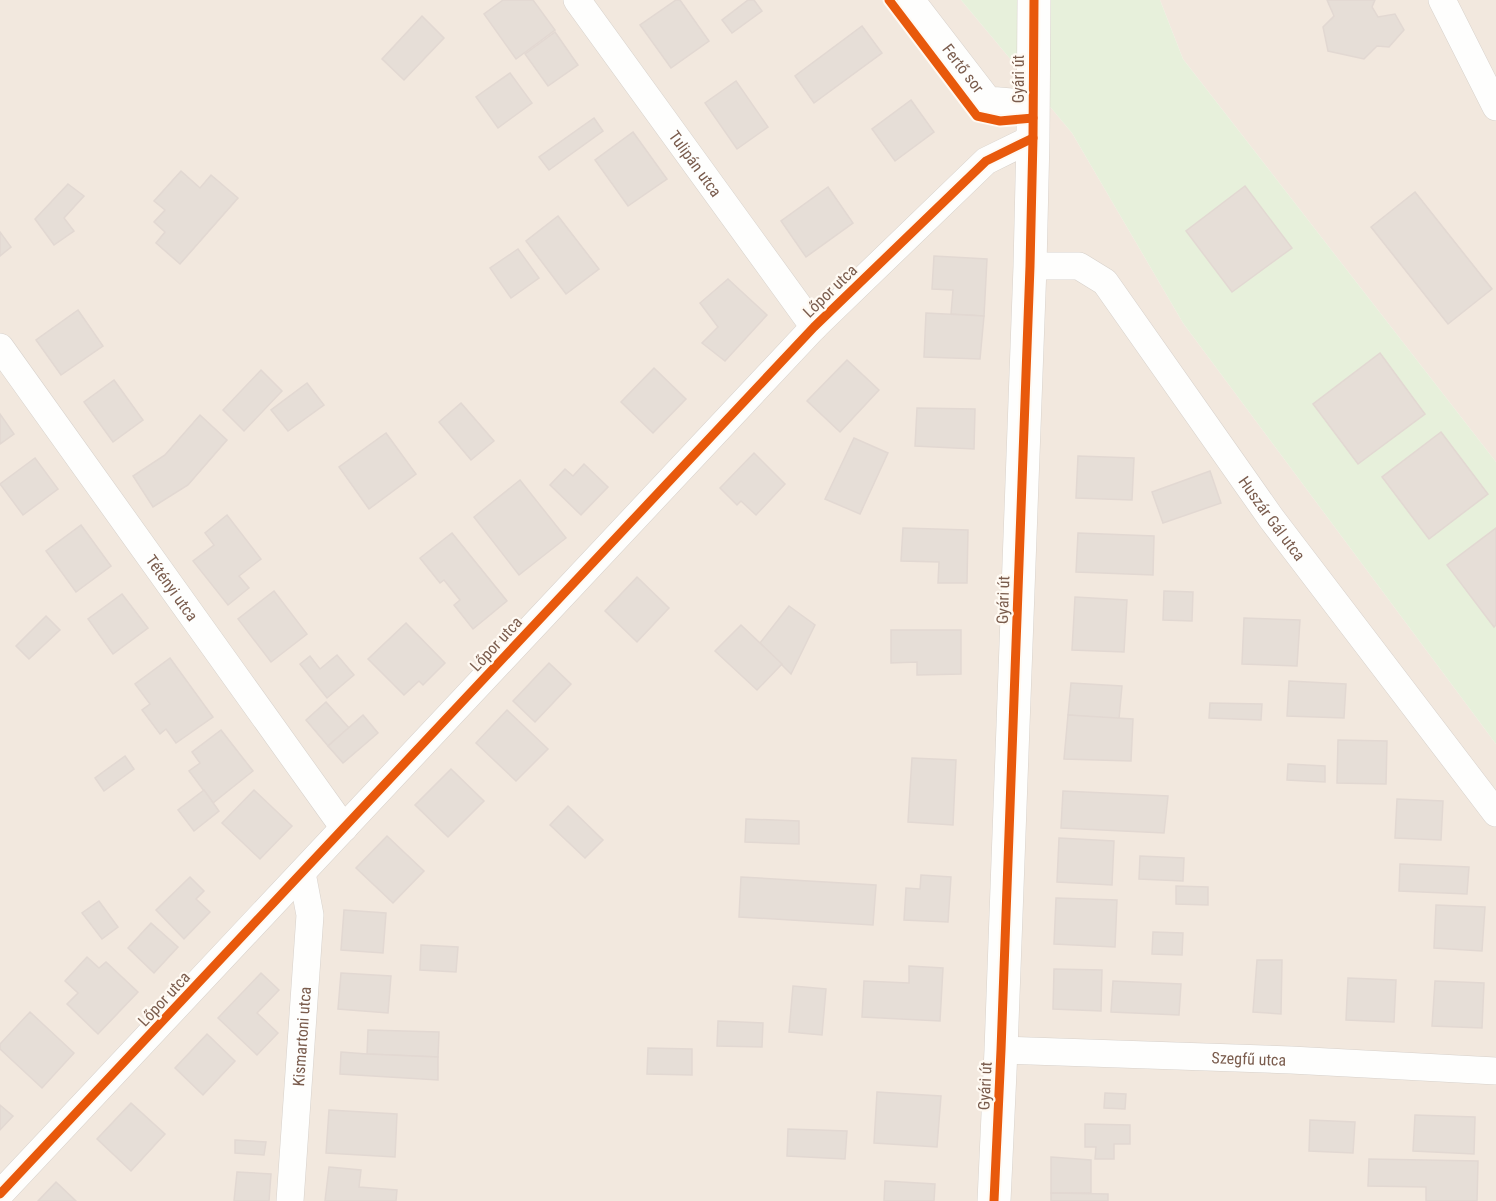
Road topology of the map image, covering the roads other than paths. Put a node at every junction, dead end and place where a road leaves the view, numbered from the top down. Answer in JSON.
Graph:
{"nodes":[{"id":1,"x":578,"y":0,"type":"edge"},
{"id":2,"x":911,"y":0,"type":"edge"},
{"id":3,"x":1034,"y":0,"type":"edge"},
{"id":4,"x":1442,"y":0,"type":"edge"},
{"id":5,"x":1033,"y":104,"type":"junction"},
{"id":6,"x":1496,"y":106,"type":"edge"},
{"id":7,"x":1033,"y":138,"type":"junction"},
{"id":8,"x":1030,"y":266,"type":"junction"},
{"id":9,"x":814,"y":327,"type":"junction"},
{"id":10,"x":0,"y":347,"type":"edge"},
{"id":11,"x":1496,"y":813,"type":"edge"},
{"id":12,"x":344,"y":828,"type":"junction"},
{"id":13,"x":302,"y":873,"type":"junction"},
{"id":14,"x":1001,"y":1050,"type":"junction"},
{"id":15,"x":1496,"y":1071,"type":"edge"},
{"id":16,"x":0,"y":1194,"type":"edge"},
{"id":17,"x":290,"y":1201,"type":"edge"},
{"id":18,"x":994,"y":1201,"type":"edge"}],
"edges":[{"from":1,"to":9,"type":"street","name":"Tulipán utca"},
{"from":2,"to":5,"type":"street","name":"Fertő sor"},
{"from":3,"to":5,"type":"street","name":"Gyári út"},
{"from":4,"to":6,"type":"street"},
{"from":5,"to":7,"type":"street","name":"Gyári út"},
{"from":7,"to":8,"type":"street","name":"Gyári út"},
{"from":7,"to":9,"type":"street","name":"Lőpor utca"},
{"from":8,"to":11,"type":"street","name":"Huszár Gál utca"},
{"from":8,"to":14,"type":"street","name":"Gyári út"},
{"from":9,"to":12,"type":"street","name":"Lőpor utca"},
{"from":10,"to":12,"type":"street","name":"Tétényi utca"},
{"from":12,"to":13,"type":"street","name":"Lőpor utca"},
{"from":13,"to":16,"type":"street","name":"Lőpor utca"},
{"from":13,"to":17,"type":"street","name":"Kismartoni utca"},
{"from":14,"to":15,"type":"street","name":"Szegfű utca"},
{"from":14,"to":18,"type":"street","name":"Gyári út"}]}
